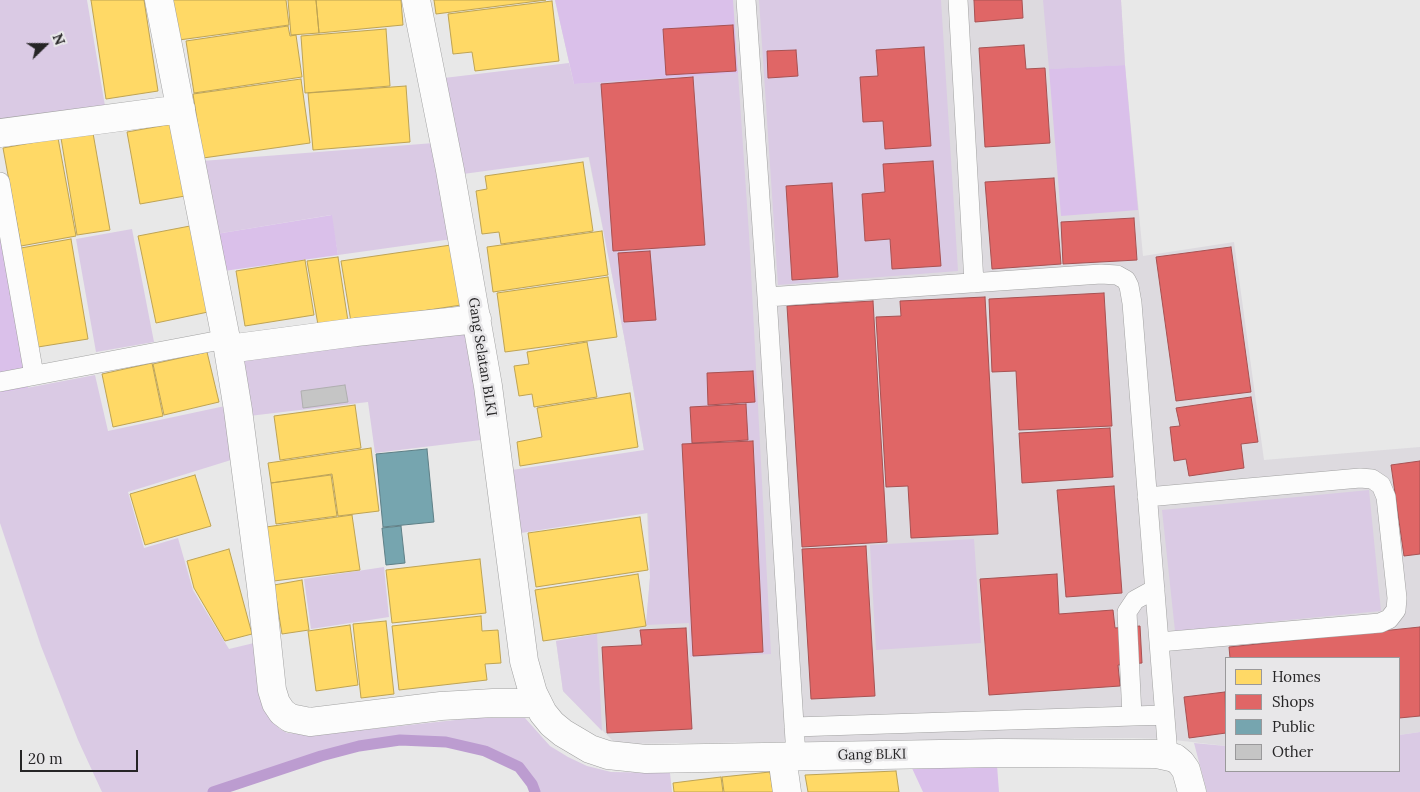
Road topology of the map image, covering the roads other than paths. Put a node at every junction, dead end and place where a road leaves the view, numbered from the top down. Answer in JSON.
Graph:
{"nodes":[{"id":1,"x":159,"y":0,"type":"edge"},
{"id":2,"x":416,"y":0,"type":"edge"},
{"id":3,"x":746,"y":0,"type":"edge"},
{"id":4,"x":958,"y":0,"type":"edge"},
{"id":5,"x":181,"y":110,"type":"junction"},
{"id":6,"x":0,"y":132,"type":"edge"},
{"id":7,"x":0,"y":182,"type":"edge"},
{"id":8,"x":974,"y":283,"type":"junction"},
{"id":9,"x":767,"y":297,"type":"junction"},
{"id":10,"x":477,"y":319,"type":"junction"},
{"id":11,"x":227,"y":344,"type":"junction"},
{"id":12,"x":34,"y":376,"type":"junction"},
{"id":13,"x":0,"y":382,"type":"edge"},
{"id":14,"x":1147,"y":497,"type":"junction"},
{"id":15,"x":1155,"y":589,"type":"junction"},
{"id":16,"x":1159,"y":642,"type":"junction"},
{"id":17,"x":541,"y":708,"type":"junction"},
{"id":18,"x":1164,"y":715,"type":"junction"},
{"id":19,"x":1132,"y":716,"type":"junction"},
{"id":20,"x":794,"y":726,"type":"junction"},
{"id":21,"x":1168,"y":755,"type":"junction"},
{"id":22,"x":789,"y":756,"type":"junction"},
{"id":23,"x":786,"y":792,"type":"edge"},
{"id":24,"x":1192,"y":792,"type":"edge"}],
"edges":[{"from":1,"to":5,"type":"street"},
{"from":2,"to":10,"type":"street","name":"Gang Selatan BLKI"},
{"from":3,"to":9,"type":"lane"},
{"from":4,"to":8,"type":"lane"},
{"from":5,"to":6,"type":"street"},
{"from":5,"to":11,"type":"street"},
{"from":7,"to":12,"type":"lane"},
{"from":8,"to":9,"type":"lane"},
{"from":8,"to":14,"type":"lane"},
{"from":9,"to":20,"type":"lane"},
{"from":10,"to":11,"type":"street"},
{"from":10,"to":17,"type":"street","name":"Gang Selatan BLKI"},
{"from":11,"to":12,"type":"lane"},
{"from":11,"to":17,"type":"street"},
{"from":12,"to":13,"type":"lane"},
{"from":14,"to":15,"type":"lane"},
{"from":14,"to":16,"type":"lane"},
{"from":15,"to":16,"type":"lane"},
{"from":15,"to":19,"type":"lane"},
{"from":16,"to":18,"type":"lane"},
{"from":17,"to":22,"type":"street","name":"Gang BLKI"},
{"from":18,"to":19,"type":"lane"},
{"from":18,"to":21,"type":"lane"},
{"from":19,"to":20,"type":"lane"},
{"from":20,"to":22,"type":"lane"},
{"from":21,"to":22,"type":"street","name":"Gang BLKI"},
{"from":21,"to":24,"type":"street"},
{"from":22,"to":23,"type":"street"}]}
